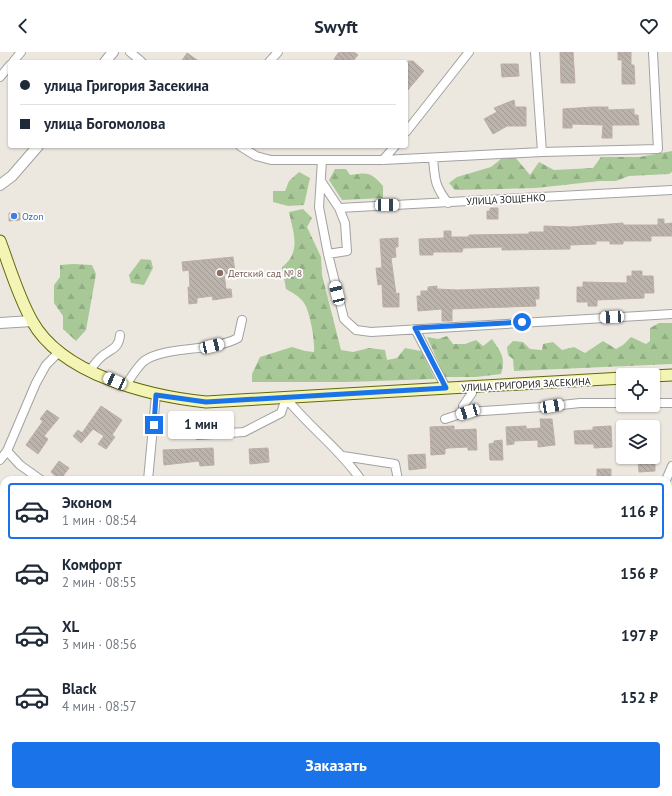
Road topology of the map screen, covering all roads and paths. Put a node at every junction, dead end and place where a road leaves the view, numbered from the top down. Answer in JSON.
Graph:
{"nodes":[{"id":1,"x":21,"y":52,"type":"edge"},
{"id":2,"x":130,"y":52,"type":"edge"},
{"id":3,"x":278,"y":52,"type":"edge"},
{"id":4,"x":469,"y":52,"type":"edge"},
{"id":5,"x":535,"y":52,"type":"edge"},
{"id":6,"x":653,"y":52,"type":"edge"},
{"id":7,"x":15,"y":60,"type":"edge"},
{"id":8,"x":140,"y":60,"type":"edge"},
{"id":9,"x":271,"y":60,"type":"edge"},
{"id":10,"x":8,"y":67,"type":"edge"},
{"id":11,"x":0,"y":77,"type":"edge"},
{"id":12,"x":408,"y":129,"type":"edge"},
{"id":13,"x":36,"y":148,"type":"edge"},
{"id":14,"x":243,"y":148,"type":"edge"},
{"id":15,"x":393,"y":148,"type":"edge"},
{"id":16,"x":542,"y":152,"type":"junction"},
{"id":17,"x":434,"y":158,"type":"junction"},
{"id":18,"x":322,"y":160,"type":"junction"},
{"id":19,"x":383,"y":160,"type":"junction"},
{"id":20,"x":321,"y":181,"type":"junction"},
{"id":21,"x":0,"y":185,"type":"edge"},
{"id":22,"x":672,"y":190,"type":"edge"},
{"id":23,"x":448,"y":203,"type":"junction"},
{"id":24,"x":339,"y":208,"type":"junction"},
{"id":25,"x":0,"y":241,"type":"edge"},
{"id":26,"x":328,"y":254,"type":"junction"},
{"id":27,"x":672,"y":314,"type":"edge"},
{"id":28,"x":242,"y":320,"type":"dead end"},
{"id":29,"x":32,"y":321,"type":"junction"},
{"id":30,"x":0,"y":323,"type":"edge"},
{"id":31,"x":415,"y":328,"type":"junction"},
{"id":32,"x":120,"y":334,"type":"dead end"},
{"id":33,"x":59,"y":352,"type":"junction"},
{"id":34,"x":90,"y":370,"type":"junction"},
{"id":35,"x":672,"y":375,"type":"edge"},
{"id":36,"x":660,"y":376,"type":"edge"},
{"id":37,"x":616,"y":378,"type":"edge"},
{"id":38,"x":125,"y":386,"type":"junction"},
{"id":39,"x":471,"y":387,"type":"junction"},
{"id":40,"x":446,"y":388,"type":"junction"},
{"id":41,"x":156,"y":395,"type":"junction"},
{"id":42,"x":286,"y":398,"type":"junction"},
{"id":43,"x":616,"y":403,"type":"edge"},
{"id":44,"x":660,"y":403,"type":"edge"},
{"id":45,"x":672,"y":403,"type":"edge"},
{"id":46,"x":468,"y":412,"type":"junction"},
{"id":47,"x":445,"y":420,"type":"dead end"},
{"id":48,"x":198,"y":435,"type":"dead end"},
{"id":49,"x":7,"y":451,"type":"junction"},
{"id":50,"x":343,"y":456,"type":"junction"},
{"id":51,"x":0,"y":460,"type":"edge"},
{"id":52,"x":672,"y":466,"type":"edge"},
{"id":53,"x":36,"y":476,"type":"edge"},
{"id":54,"x":148,"y":476,"type":"edge"},
{"id":55,"x":357,"y":476,"type":"edge"},
{"id":56,"x":397,"y":476,"type":"edge"},
{"id":57,"x":668,"y":476,"type":"edge"}],
"edges":[{"from":1,"to":7,"type":"street"},
{"from":2,"to":8,"type":"street"},
{"from":3,"to":9,"type":"street"},
{"from":4,"to":12,"type":"street"},
{"from":5,"to":16,"type":"street"},
{"from":6,"to":16,"type":"street"},
{"from":10,"to":11,"type":"street"},
{"from":13,"to":21,"type":"street"},
{"from":14,"to":18,"type":"street"},
{"from":15,"to":19,"type":"street"},
{"from":16,"to":17,"type":"street"},
{"from":17,"to":19,"type":"street"},
{"from":17,"to":23,"type":"street"},
{"from":18,"to":19,"type":"street"},
{"from":18,"to":20,"type":"street"},
{"from":20,"to":24,"type":"street"},
{"from":20,"to":26,"type":"street"},
{"from":22,"to":23,"type":"street","name":"УЛИЦА ЗОЩЕНКО"},
{"from":23,"to":24,"type":"street","name":"УЛИЦА ЗОЩЕНКО"},
{"from":24,"to":26,"type":"street"},
{"from":25,"to":29,"type":"main road","name":"УЛИЦА ГРИГОРИЯ ЗАСЕКИНА"},
{"from":26,"to":31,"type":"street"},
{"from":27,"to":31,"type":"street"},
{"from":28,"to":38,"type":"street"},
{"from":29,"to":30,"type":"street"},
{"from":29,"to":33,"type":"main road","name":"УЛИЦА ГРИГОРИЯ ЗАСЕКИНА"},
{"from":31,"to":40,"type":"street"},
{"from":32,"to":34,"type":"street"},
{"from":33,"to":34,"type":"main road","name":"УЛИЦА ГРИГОРИЯ ЗАСЕКИНА"},
{"from":33,"to":49,"type":"street"},
{"from":34,"to":38,"type":"main road","name":"УЛИЦА ГРИГОРИЯ ЗАСЕКИНА"},
{"from":35,"to":36,"type":"main road"},
{"from":37,"to":39,"type":"main road","name":"УЛИЦА ГРИГОРИЯ ЗАСЕКИНА"},
{"from":38,"to":41,"type":"main road","name":"УЛИЦА ГРИГОРИЯ ЗАСЕКИНА"},
{"from":39,"to":40,"type":"main road","name":"УЛИЦА ГРИГОРИЯ ЗАСЕКИНА"},
{"from":39,"to":46,"type":"street"},
{"from":40,"to":42,"type":"main road","name":"УЛИЦА ГРИГОРИЯ ЗАСЕКИНА"},
{"from":41,"to":42,"type":"main road","name":"УЛИЦА ГРИГОРИЯ ЗАСЕКИНА"},
{"from":41,"to":54,"type":"street"},
{"from":42,"to":48,"type":"street"},
{"from":42,"to":50,"type":"street"},
{"from":43,"to":46,"type":"street"},
{"from":44,"to":45,"type":"street"},
{"from":46,"to":47,"type":"street"},
{"from":49,"to":51,"type":"street"},
{"from":49,"to":53,"type":"street"},
{"from":50,"to":55,"type":"street"},
{"from":50,"to":56,"type":"street"},
{"from":52,"to":57,"type":"street"}]}
